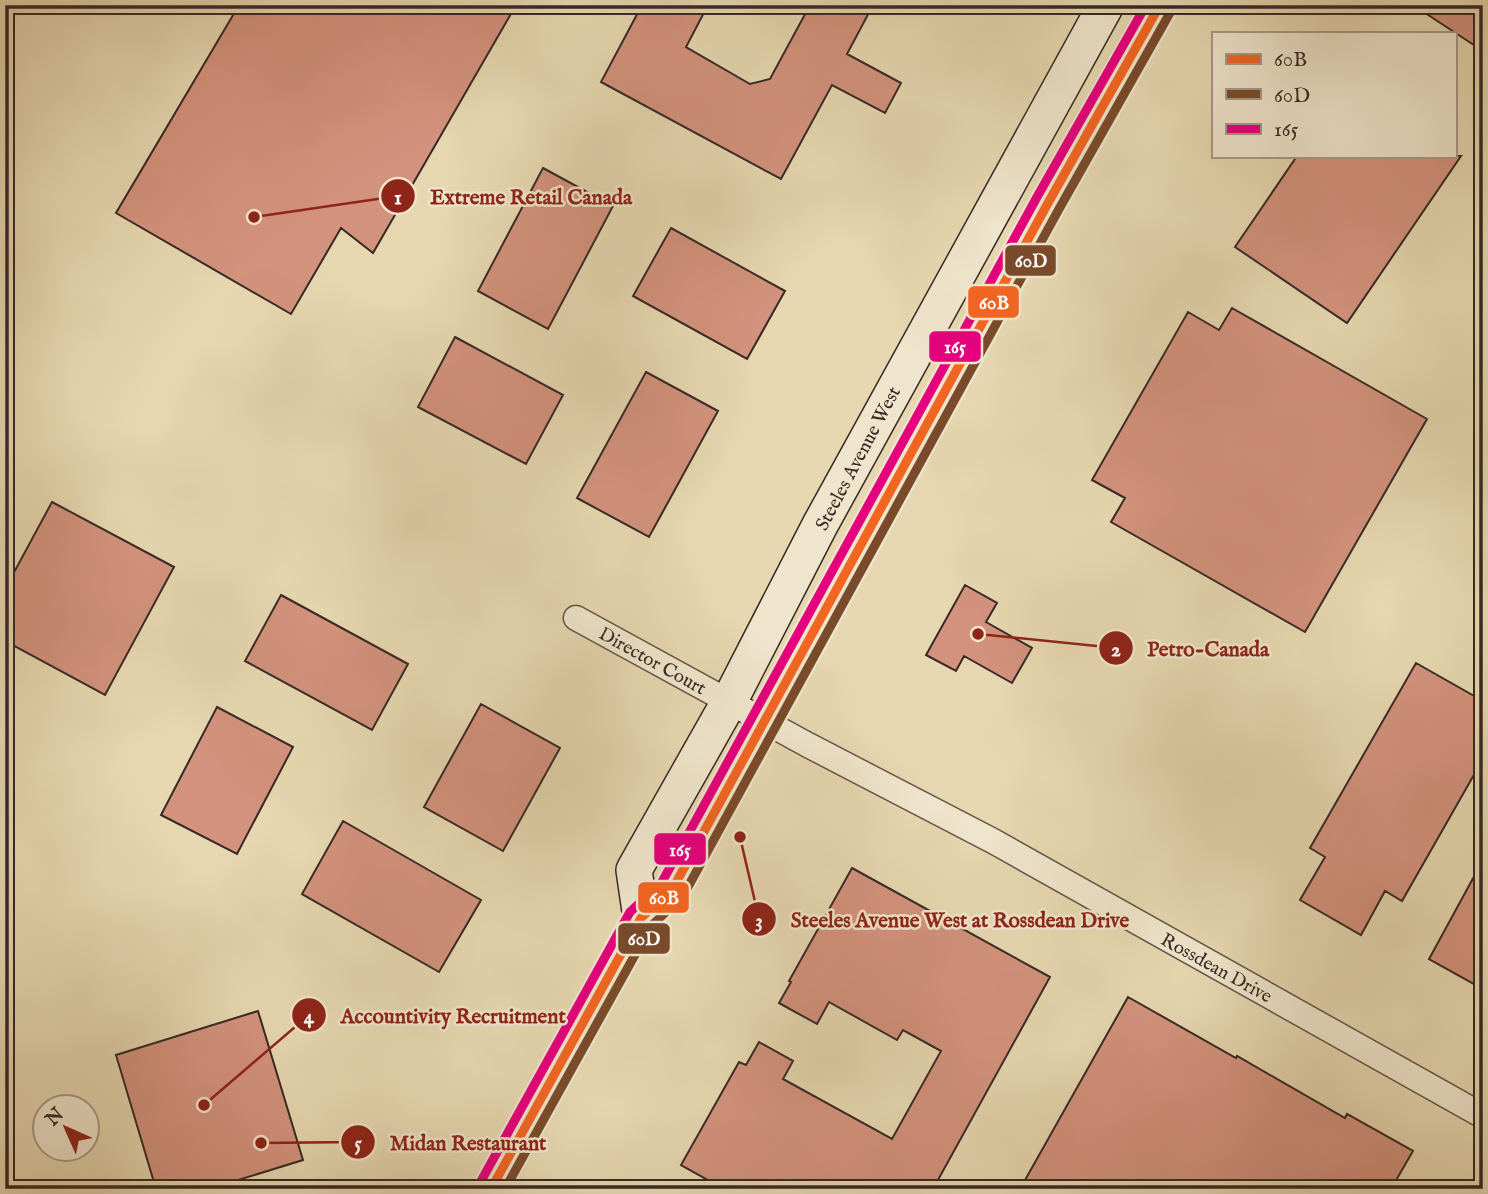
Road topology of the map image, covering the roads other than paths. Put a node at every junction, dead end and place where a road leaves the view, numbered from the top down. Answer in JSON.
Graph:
{"nodes":[{"id":1,"x":1106,"y":5,"type":"edge"},
{"id":2,"x":1160,"y":5,"type":"edge"},
{"id":3,"x":576,"y":618,"type":"dead end"},
{"id":4,"x":729,"y":702,"type":"junction"},
{"id":5,"x":765,"y":721,"type":"junction"},
{"id":6,"x":641,"y":918,"type":"junction"},
{"id":7,"x":1483,"y":1116,"type":"edge"},
{"id":8,"x":491,"y":1189,"type":"edge"}],
"edges":[{"from":1,"to":4,"type":"main road","name":"Steeles Avenue West"},
{"from":2,"to":5,"type":"main road"},
{"from":3,"to":4,"type":"street","name":"Director Court"},
{"from":4,"to":5,"type":"street","name":"Director Court"},
{"from":4,"to":6,"type":"main road","name":"Steeles Avenue West"},
{"from":5,"to":6,"type":"main road"},
{"from":5,"to":7,"type":"street","name":"Rossdean Drive"},
{"from":6,"to":8,"type":"main road"}]}
